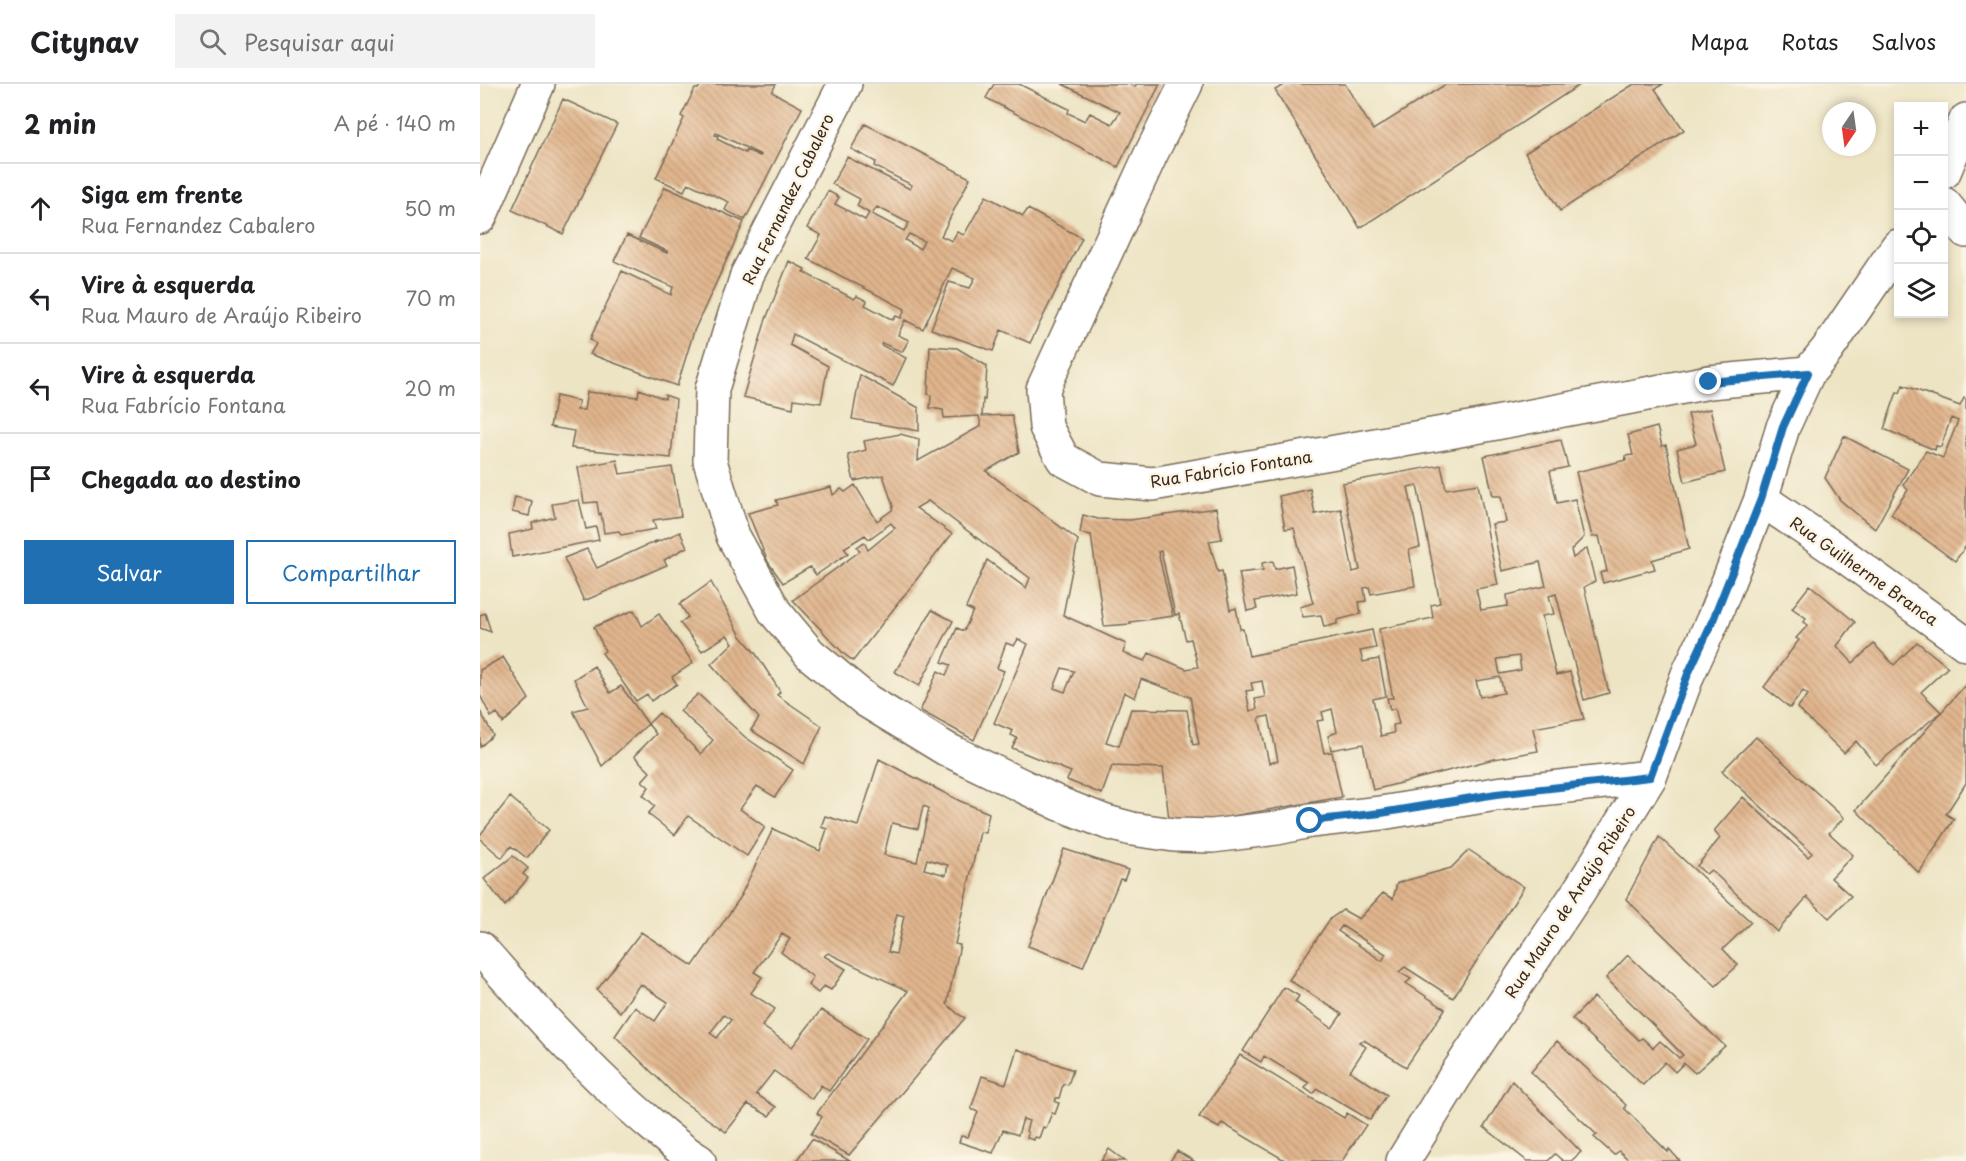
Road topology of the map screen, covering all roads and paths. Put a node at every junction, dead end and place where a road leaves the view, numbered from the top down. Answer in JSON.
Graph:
{"nodes":[{"id":1,"x":538,"y":84,"type":"edge"},
{"id":2,"x":845,"y":84,"type":"edge"},
{"id":3,"x":1186,"y":84,"type":"edge"},
{"id":4,"x":1966,"y":120,"type":"edge"},
{"id":5,"x":1948,"y":163,"type":"edge"},
{"id":6,"x":1948,"y":209,"type":"edge"},
{"id":7,"x":480,"y":217,"type":"edge"},
{"id":8,"x":1966,"y":231,"type":"edge"},
{"id":9,"x":1894,"y":253,"type":"edge"},
{"id":10,"x":1808,"y":373,"type":"junction"},
{"id":11,"x":1761,"y":499,"type":"junction"},
{"id":12,"x":1966,"y":644,"type":"edge"},
{"id":13,"x":1650,"y":777,"type":"junction"},
{"id":14,"x":480,"y":948,"type":"edge"},
{"id":15,"x":699,"y":1161,"type":"edge"},
{"id":16,"x":1403,"y":1161,"type":"edge"}],
"edges":[{"from":1,"to":7,"type":"street"},
{"from":2,"to":13,"type":"street","name":"Rua Fernandez Cabalero"},
{"from":3,"to":10,"type":"street","name":"Rua Fabrício Fontana"},
{"from":4,"to":5,"type":"street"},
{"from":6,"to":8,"type":"street"},
{"from":9,"to":10,"type":"street","name":"Rua Mauro de Araújo Ribeiro"},
{"from":10,"to":11,"type":"street","name":"Rua Mauro de Araújo Ribeiro"},
{"from":11,"to":12,"type":"street","name":"Rua Guilherme Branca"},
{"from":11,"to":13,"type":"street","name":"Rua Mauro de Araújo Ribeiro"},
{"from":13,"to":16,"type":"street","name":"Rua Mauro de Araújo Ribeiro"},
{"from":14,"to":15,"type":"street"}]}
